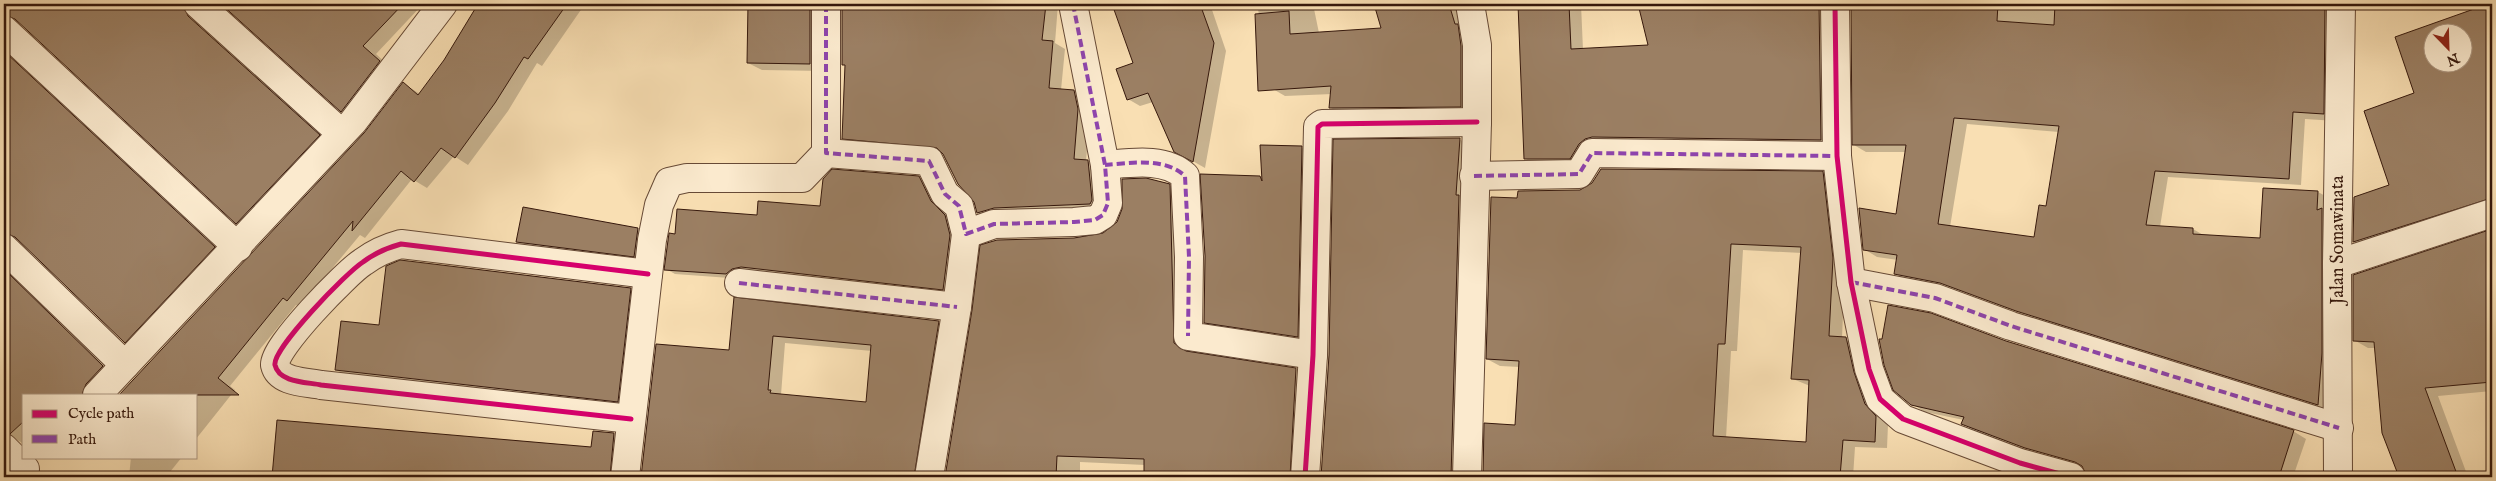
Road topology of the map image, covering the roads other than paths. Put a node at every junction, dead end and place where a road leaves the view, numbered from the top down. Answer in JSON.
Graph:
{"nodes":[{"id":1,"x":198,"y":4,"type":"edge"},
{"id":2,"x":826,"y":4,"type":"edge"},
{"id":3,"x":1073,"y":4,"type":"edge"},
{"id":4,"x":1470,"y":4,"type":"edge"},
{"id":5,"x":1835,"y":4,"type":"edge"},
{"id":6,"x":2341,"y":4,"type":"edge"},
{"id":7,"x":436,"y":7,"type":"edge"},
{"id":8,"x":4,"y":30,"type":"edge"},
{"id":9,"x":1477,"y":122,"type":"junction"},
{"id":10,"x":341,"y":133,"type":"junction"},
{"id":11,"x":826,"y":153,"type":"junction"},
{"id":12,"x":1837,"y":156,"type":"junction"},
{"id":13,"x":1105,"y":165,"type":"junction"},
{"id":14,"x":1474,"y":176,"type":"junction"},
{"id":15,"x":2492,"y":213,"type":"edge"},
{"id":16,"x":966,"y":234,"type":"junction"},
{"id":17,"x":238,"y":247,"type":"junction"},
{"id":18,"x":4,"y":248,"type":"edge"},
{"id":19,"x":2337,"y":264,"type":"junction"},
{"id":20,"x":648,"y":274,"type":"junction"},
{"id":21,"x":1851,"y":282,"type":"junction"},
{"id":22,"x":739,"y":283,"type":"dead end"},
{"id":23,"x":957,"y":307,"type":"junction"},
{"id":24,"x":1313,"y":355,"type":"junction"},
{"id":25,"x":125,"y":365,"type":"junction"},
{"id":26,"x":98,"y":394,"type":"edge"},
{"id":27,"x":631,"y":419,"type":"junction"},
{"id":28,"x":2339,"y":428,"type":"junction"},
{"id":29,"x":4,"y":448,"type":"edge"},
{"id":30,"x":27,"y":468,"type":"edge"},
{"id":31,"x":625,"y":477,"type":"edge"},
{"id":32,"x":929,"y":477,"type":"edge"},
{"id":33,"x":1305,"y":477,"type":"edge"},
{"id":34,"x":1467,"y":477,"type":"edge"},
{"id":35,"x":2071,"y":477,"type":"edge"},
{"id":36,"x":2338,"y":477,"type":"edge"}],
"edges":[{"from":1,"to":10,"type":"street"},
{"from":2,"to":11,"type":"street"},
{"from":3,"to":13,"type":"street"},
{"from":4,"to":9,"type":"street"},
{"from":5,"to":12,"type":"street"},
{"from":6,"to":19,"type":"street","name":"Jalan Somawinata"},
{"from":7,"to":10,"type":"street"},
{"from":8,"to":17,"type":"street"},
{"from":9,"to":14,"type":"street"},
{"from":9,"to":24,"type":"street"},
{"from":10,"to":17,"type":"street"},
{"from":11,"to":16,"type":"street"},
{"from":11,"to":20,"type":"street"},
{"from":12,"to":14,"type":"street"},
{"from":12,"to":21,"type":"street"},
{"from":13,"to":16,"type":"street"},
{"from":13,"to":24,"type":"street"},
{"from":14,"to":34,"type":"street"},
{"from":15,"to":19,"type":"street"},
{"from":16,"to":23,"type":"street"},
{"from":17,"to":25,"type":"street"},
{"from":18,"to":25,"type":"street"},
{"from":19,"to":28,"type":"street","name":"Jalan Somawinata"},
{"from":20,"to":27,"type":"street"},
{"from":20,"to":27,"type":"street"},
{"from":21,"to":28,"type":"street"},
{"from":21,"to":35,"type":"street"},
{"from":22,"to":23,"type":"street"},
{"from":23,"to":32,"type":"street"},
{"from":24,"to":33,"type":"street"},
{"from":25,"to":26,"type":"street"},
{"from":27,"to":31,"type":"street"},
{"from":28,"to":36,"type":"street","name":"Jalan Somawinata"},
{"from":29,"to":30,"type":"street"}]}
